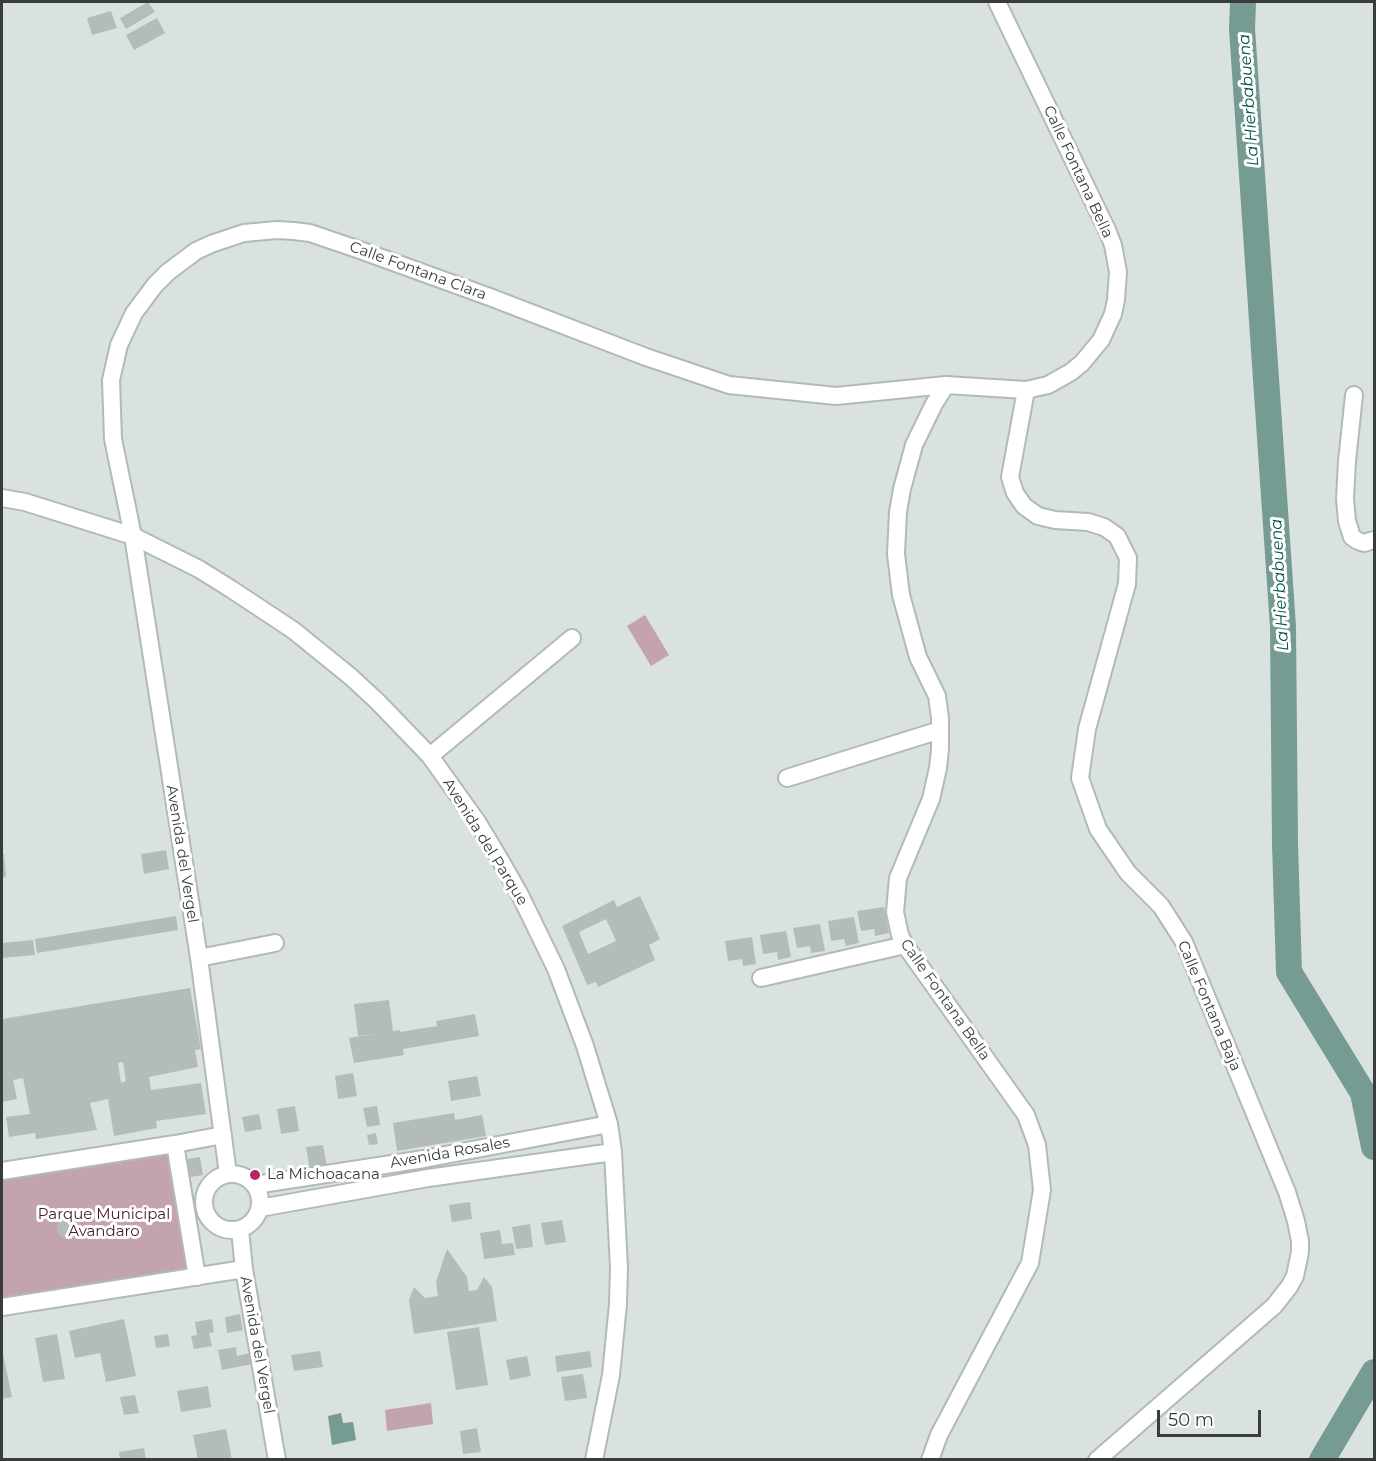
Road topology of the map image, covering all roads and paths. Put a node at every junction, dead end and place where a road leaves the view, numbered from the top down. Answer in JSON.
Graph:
{"nodes":[{"id":1,"x":997,"y":2,"type":"edge"},
{"id":2,"x":946,"y":385,"type":"junction"},
{"id":3,"x":1026,"y":390,"type":"junction"},
{"id":4,"x":1354,"y":395,"type":"dead end"},
{"id":5,"x":2,"y":498,"type":"edge"},
{"id":6,"x":133,"y":536,"type":"junction"},
{"id":7,"x":1374,"y":540,"type":"edge"},
{"id":8,"x":572,"y":638,"type":"dead end"},
{"id":9,"x":940,"y":730,"type":"junction"},
{"id":10,"x":430,"y":756,"type":"junction"},
{"id":11,"x":787,"y":778,"type":"dead end"},
{"id":12,"x":275,"y":943,"type":"dead end"},
{"id":13,"x":905,"y":945,"type":"junction"},
{"id":14,"x":199,"y":958,"type":"junction"},
{"id":15,"x":761,"y":978,"type":"dead end"},
{"id":16,"x":609,"y":1124,"type":"junction"},
{"id":17,"x":223,"y":1135,"type":"junction"},
{"id":18,"x":175,"y":1144,"type":"junction"},
{"id":19,"x":613,"y":1152,"type":"junction"},
{"id":20,"x":424,"y":1159,"type":"junction"},
{"id":21,"x":2,"y":1171,"type":"edge"},
{"id":22,"x":228,"y":1174,"type":"junction"},
{"id":23,"x":428,"y":1178,"type":"junction"},
{"id":24,"x":255,"y":1185,"type":"junction"},
{"id":25,"x":204,"y":1207,"type":"junction"},
{"id":26,"x":260,"y":1208,"type":"junction"},
{"id":27,"x":187,"y":1211,"type":"junction"},
{"id":28,"x":240,"y":1230,"type":"junction"},
{"id":29,"x":244,"y":1269,"type":"junction"},
{"id":30,"x":196,"y":1277,"type":"junction"},
{"id":31,"x":2,"y":1308,"type":"edge"},
{"id":32,"x":277,"y":1460,"type":"edge"},
{"id":33,"x":594,"y":1460,"type":"edge"},
{"id":34,"x":930,"y":1460,"type":"edge"},
{"id":35,"x":1097,"y":1460,"type":"edge"}],
"edges":[{"from":1,"to":3,"type":"street","name":"Calle Fontana Bella"},
{"from":2,"to":3,"type":"street","name":"Calle Fontana Bella"},
{"from":2,"to":6,"type":"street","name":"Calle Fontana Clara"},
{"from":2,"to":9,"type":"street","name":"Calle Fontana Bella"},
{"from":3,"to":35,"type":"street","name":"Calle Fontana Baja"},
{"from":4,"to":7,"type":"street"},
{"from":5,"to":6,"type":"street","name":"Avenida del Parque"},
{"from":6,"to":10,"type":"street","name":"Avenida del Parque"},
{"from":6,"to":14,"type":"street","name":"Avenida del Vergel"},
{"from":8,"to":10,"type":"street"},
{"from":9,"to":11,"type":"street"},
{"from":9,"to":13,"type":"street","name":"Calle Fontana Bella"},
{"from":10,"to":16,"type":"street","name":"Avenida del Parque"},
{"from":12,"to":14,"type":"street"},
{"from":13,"to":15,"type":"street"},
{"from":13,"to":34,"type":"street","name":"Calle Fontana Bella"},
{"from":14,"to":17,"type":"street","name":"Avenida del Vergel"},
{"from":16,"to":19,"type":"street","name":"Avenida del Parque"},
{"from":16,"to":20,"type":"street","name":"Avenida Rosales"},
{"from":17,"to":18,"type":"street"},
{"from":17,"to":22,"type":"street","name":"Avenida del Vergel"},
{"from":18,"to":21,"type":"street"},
{"from":18,"to":27,"type":"street"},
{"from":19,"to":23,"type":"street","name":"Avenida Rosales"},
{"from":19,"to":33,"type":"street","name":"Avenida del Parque"},
{"from":20,"to":23,"type":"street"},
{"from":20,"to":24,"type":"street","name":"Avenida Rosales"},
{"from":22,"to":24,"type":"street"},
{"from":22,"to":25,"type":"street"},
{"from":23,"to":26,"type":"street","name":"Avenida Rosales"},
{"from":24,"to":26,"type":"street"},
{"from":25,"to":27,"type":"street"},
{"from":25,"to":28,"type":"street"},
{"from":26,"to":28,"type":"street"},
{"from":27,"to":30,"type":"street"},
{"from":28,"to":29,"type":"street","name":"Avenida del Vergel"},
{"from":29,"to":30,"type":"street"},
{"from":29,"to":32,"type":"street","name":"Avenida del Vergel"},
{"from":30,"to":31,"type":"street"}]}
